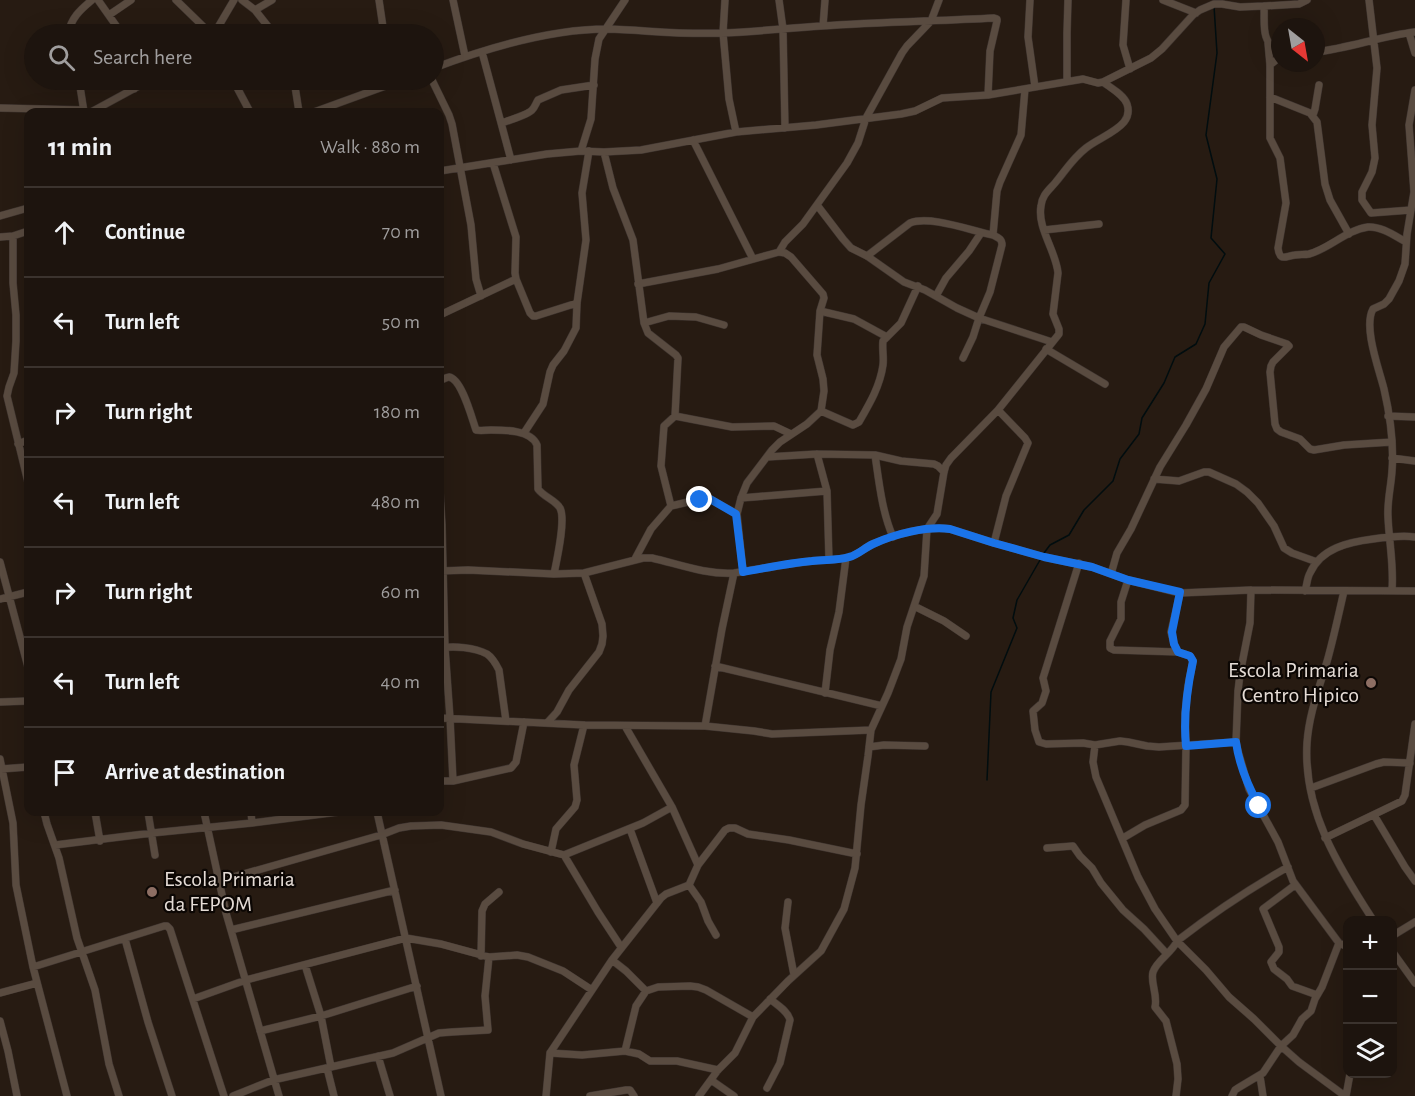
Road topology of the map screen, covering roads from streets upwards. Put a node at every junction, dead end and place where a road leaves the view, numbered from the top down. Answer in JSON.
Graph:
{"nodes":[{"id":1,"x":92,"y":0,"type":"edge"},
{"id":2,"x":98,"y":0,"type":"edge"},
{"id":3,"x":131,"y":0,"type":"edge"},
{"id":4,"x":176,"y":0,"type":"edge"},
{"id":5,"x":234,"y":0,"type":"edge"},
{"id":6,"x":242,"y":0,"type":"edge"},
{"id":7,"x":272,"y":0,"type":"edge"},
{"id":8,"x":379,"y":0,"type":"edge"},
{"id":9,"x":453,"y":0,"type":"edge"},
{"id":10,"x":625,"y":0,"type":"edge"},
{"id":11,"x":725,"y":0,"type":"edge"},
{"id":12,"x":779,"y":0,"type":"edge"},
{"id":13,"x":825,"y":0,"type":"edge"},
{"id":14,"x":939,"y":0,"type":"edge"},
{"id":15,"x":1030,"y":0,"type":"edge"},
{"id":16,"x":1068,"y":0,"type":"edge"},
{"id":17,"x":1126,"y":0,"type":"edge"},
{"id":18,"x":1164,"y":0,"type":"edge"},
{"id":19,"x":1307,"y":0,"type":"edge"},
{"id":20,"x":1369,"y":0,"type":"edge"},
{"id":21,"x":1266,"y":4,"type":"edge"},
{"id":22,"x":255,"y":10,"type":"junction"},
{"id":23,"x":1196,"y":13,"type":"junction"},
{"id":24,"x":109,"y":15,"type":"junction"},
{"id":25,"x":931,"y":21,"type":"junction"},
{"id":26,"x":70,"y":24,"type":"edge"},
{"id":27,"x":115,"y":24,"type":"edge"},
{"id":28,"x":201,"y":24,"type":"edge"},
{"id":29,"x":218,"y":24,"type":"edge"},
{"id":30,"x":266,"y":24,"type":"edge"},
{"id":31,"x":383,"y":24,"type":"edge"},
{"id":32,"x":823,"y":26,"type":"junction"},
{"id":33,"x":605,"y":29,"type":"junction"},
{"id":34,"x":783,"y":29,"type":"junction"},
{"id":35,"x":1412,"y":32,"type":"edge"},
{"id":36,"x":723,"y":33,"type":"junction"},
{"id":37,"x":1373,"y":40,"type":"junction"},
{"id":38,"x":1268,"y":43,"type":"junction"},
{"id":39,"x":1271,"y":46,"type":"edge"},
{"id":40,"x":1325,"y":51,"type":"edge"},
{"id":41,"x":482,"y":52,"type":"junction"},
{"id":42,"x":1415,"y":52,"type":"edge"},
{"id":43,"x":465,"y":56,"type":"junction"},
{"id":44,"x":444,"y":64,"type":"edge"},
{"id":45,"x":1270,"y":65,"type":"joint"},
{"id":46,"x":1130,"y":69,"type":"junction"},
{"id":47,"x":1067,"y":81,"type":"junction"},
{"id":48,"x":1103,"y":82,"type":"junction"},
{"id":49,"x":594,"y":85,"type":"junction"},
{"id":50,"x":1319,"y":85,"type":"dead end"},
{"id":51,"x":1035,"y":87,"type":"junction"},
{"id":52,"x":1025,"y":89,"type":"junction"},
{"id":53,"x":82,"y":90,"type":"edge"},
{"id":54,"x":132,"y":90,"type":"edge"},
{"id":55,"x":238,"y":90,"type":"edge"},
{"id":56,"x":296,"y":90,"type":"edge"},
{"id":57,"x":370,"y":90,"type":"edge"},
{"id":58,"x":437,"y":90,"type":"edge"},
{"id":59,"x":1415,"y":90,"type":"edge"},
{"id":60,"x":988,"y":95,"type":"junction"},
{"id":61,"x":1270,"y":97,"type":"junction"},
{"id":62,"x":0,"y":108,"type":"edge"},
{"id":63,"x":86,"y":108,"type":"edge"},
{"id":64,"x":95,"y":108,"type":"edge"},
{"id":65,"x":248,"y":108,"type":"edge"},
{"id":66,"x":298,"y":108,"type":"edge"},
{"id":67,"x":324,"y":108,"type":"edge"},
{"id":68,"x":24,"y":109,"type":"edge"},
{"id":69,"x":1313,"y":115,"type":"junction"},
{"id":70,"x":866,"y":118,"type":"junction"},
{"id":71,"x":502,"y":123,"type":"junction"},
{"id":72,"x":785,"y":128,"type":"junction"},
{"id":73,"x":736,"y":132,"type":"junction"},
{"id":74,"x":693,"y":140,"type":"junction"},
{"id":75,"x":585,"y":151,"type":"junction"},
{"id":76,"x":604,"y":152,"type":"junction"},
{"id":77,"x":511,"y":160,"type":"junction"},
{"id":78,"x":493,"y":163,"type":"junction"},
{"id":79,"x":460,"y":168,"type":"junction"},
{"id":80,"x":444,"y":170,"type":"edge"},
{"id":81,"x":817,"y":205,"type":"junction"},
{"id":82,"x":24,"y":209,"type":"edge"},
{"id":83,"x":1411,"y":210,"type":"junction"},
{"id":84,"x":0,"y":216,"type":"edge"},
{"id":85,"x":1099,"y":224,"type":"dead end"},
{"id":86,"x":1044,"y":230,"type":"junction"},
{"id":87,"x":24,"y":232,"type":"edge"},
{"id":88,"x":981,"y":233,"type":"junction"},
{"id":89,"x":1349,"y":234,"type":"junction"},
{"id":90,"x":993,"y":235,"type":"junction"},
{"id":91,"x":13,"y":236,"type":"junction"},
{"id":92,"x":0,"y":237,"type":"edge"},
{"id":93,"x":1406,"y":242,"type":"junction"},
{"id":94,"x":779,"y":252,"type":"junction"},
{"id":95,"x":867,"y":256,"type":"junction"},
{"id":96,"x":753,"y":259,"type":"junction"},
{"id":97,"x":516,"y":279,"type":"junction"},
{"id":98,"x":638,"y":284,"type":"junction"},
{"id":99,"x":918,"y":286,"type":"junction"},
{"id":100,"x":481,"y":296,"type":"junction"},
{"id":101,"x":936,"y":296,"type":"junction"},
{"id":102,"x":577,"y":303,"type":"junction"},
{"id":103,"x":820,"y":311,"type":"junction"},
{"id":104,"x":444,"y":313,"type":"edge"},
{"id":105,"x":979,"y":318,"type":"junction"},
{"id":106,"x":644,"y":324,"type":"junction"},
{"id":107,"x":724,"y":325,"type":"dead end"},
{"id":108,"x":886,"y":337,"type":"junction"},
{"id":109,"x":1052,"y":342,"type":"junction"},
{"id":110,"x":1046,"y":349,"type":"junction"},
{"id":111,"x":963,"y":358,"type":"dead end"},
{"id":112,"x":444,"y":379,"type":"edge"},
{"id":113,"x":11,"y":382,"type":"junction"},
{"id":114,"x":1105,"y":384,"type":"dead end"},
{"id":115,"x":0,"y":385,"type":"edge"},
{"id":116,"x":998,"y":410,"type":"junction"},
{"id":117,"x":821,"y":411,"type":"junction"},
{"id":118,"x":675,"y":416,"type":"junction"},
{"id":119,"x":1388,"y":416,"type":"junction"},
{"id":120,"x":1415,"y":417,"type":"edge"},
{"id":121,"x":524,"y":433,"type":"junction"},
{"id":122,"x":791,"y":434,"type":"junction"},
{"id":123,"x":24,"y":442,"type":"edge"},
{"id":124,"x":1392,"y":442,"type":"junction"},
{"id":125,"x":18,"y":444,"type":"junction"},
{"id":126,"x":817,"y":454,"type":"junction"},
{"id":127,"x":875,"y":455,"type":"junction"},
{"id":128,"x":767,"y":457,"type":"junction"},
{"id":129,"x":1392,"y":458,"type":"junction"},
{"id":130,"x":1415,"y":461,"type":"edge"},
{"id":131,"x":24,"y":467,"type":"edge"},
{"id":132,"x":944,"y":472,"type":"junction"},
{"id":133,"x":1154,"y":479,"type":"junction"},
{"id":134,"x":827,"y":491,"type":"junction"},
{"id":135,"x":741,"y":498,"type":"junction"},
{"id":136,"x":671,"y":506,"type":"junction"},
{"id":137,"x":736,"y":514,"type":"junction"},
{"id":138,"x":927,"y":529,"type":"junction"},
{"id":139,"x":893,"y":537,"type":"junction"},
{"id":140,"x":1390,"y":537,"type":"junction"},
{"id":141,"x":1415,"y":537,"type":"edge"},
{"id":142,"x":994,"y":543,"type":"junction"},
{"id":143,"x":846,"y":558,"type":"junction"},
{"id":144,"x":635,"y":559,"type":"junction"},
{"id":145,"x":829,"y":560,"type":"junction"},
{"id":146,"x":0,"y":562,"type":"edge"},
{"id":147,"x":1317,"y":562,"type":"junction"},
{"id":148,"x":1079,"y":563,"type":"junction"},
{"id":149,"x":444,"y":571,"type":"edge"},
{"id":150,"x":743,"y":572,"type":"junction"},
{"id":151,"x":554,"y":573,"type":"junction"},
{"id":152,"x":584,"y":573,"type":"junction"},
{"id":153,"x":734,"y":573,"type":"junction"},
{"id":154,"x":1111,"y":574,"type":"junction"},
{"id":155,"x":1128,"y":580,"type":"junction"},
{"id":156,"x":1251,"y":590,"type":"junction"},
{"id":157,"x":1392,"y":590,"type":"junction"},
{"id":158,"x":1305,"y":591,"type":"junction"},
{"id":159,"x":1344,"y":591,"type":"junction"},
{"id":160,"x":1415,"y":591,"type":"edge"},
{"id":161,"x":1180,"y":592,"type":"junction"},
{"id":162,"x":24,"y":593,"type":"edge"},
{"id":163,"x":9,"y":597,"type":"junction"},
{"id":164,"x":0,"y":599,"type":"edge"},
{"id":165,"x":914,"y":606,"type":"junction"},
{"id":166,"x":966,"y":636,"type":"dead end"},
{"id":167,"x":444,"y":648,"type":"edge"},
{"id":168,"x":24,"y":652,"type":"edge"},
{"id":169,"x":1178,"y":652,"type":"junction"},
{"id":170,"x":444,"y":666,"type":"edge"},
{"id":171,"x":715,"y":666,"type":"junction"},
{"id":172,"x":825,"y":693,"type":"junction"},
{"id":173,"x":0,"y":702,"type":"edge"},
{"id":174,"x":24,"y":702,"type":"edge"},
{"id":175,"x":882,"y":706,"type":"junction"},
{"id":176,"x":444,"y":718,"type":"edge"},
{"id":177,"x":450,"y":718,"type":"junction"},
{"id":178,"x":506,"y":721,"type":"junction"},
{"id":179,"x":524,"y":722,"type":"junction"},
{"id":180,"x":547,"y":723,"type":"junction"},
{"id":181,"x":1415,"y":724,"type":"edge"},
{"id":182,"x":584,"y":725,"type":"junction"},
{"id":183,"x":625,"y":726,"type":"junction"},
{"id":184,"x":705,"y":726,"type":"junction"},
{"id":185,"x":870,"y":730,"type":"junction"},
{"id":186,"x":1236,"y":742,"type":"junction"},
{"id":187,"x":1095,"y":745,"type":"junction"},
{"id":188,"x":925,"y":746,"type":"dead end"},
{"id":189,"x":1186,"y":746,"type":"junction"},
{"id":190,"x":869,"y":747,"type":"junction"},
{"id":191,"x":0,"y":759,"type":"edge"},
{"id":192,"x":1410,"y":763,"type":"junction"},
{"id":193,"x":24,"y":767,"type":"edge"},
{"id":194,"x":1,"y":769,"type":"edge"},
{"id":195,"x":444,"y":781,"type":"edge"},
{"id":196,"x":453,"y":781,"type":"junction"},
{"id":197,"x":1311,"y":788,"type":"junction"},
{"id":198,"x":672,"y":807,"type":"junction"},
{"id":199,"x":1374,"y":815,"type":"junction"},
{"id":200,"x":45,"y":816,"type":"edge"},
{"id":201,"x":96,"y":816,"type":"edge"},
{"id":202,"x":149,"y":816,"type":"edge"},
{"id":203,"x":205,"y":816,"type":"edge"},
{"id":204,"x":251,"y":816,"type":"edge"},
{"id":205,"x":289,"y":816,"type":"edge"},
{"id":206,"x":378,"y":816,"type":"edge"},
{"id":207,"x":252,"y":823,"type":"junction"},
{"id":208,"x":207,"y":828,"type":"junction"},
{"id":209,"x":630,"y":829,"type":"junction"},
{"id":210,"x":152,"y":833,"type":"junction"},
{"id":211,"x":381,"y":835,"type":"junction"},
{"id":212,"x":1123,"y":838,"type":"junction"},
{"id":213,"x":1325,"y":838,"type":"junction"},
{"id":214,"x":100,"y":841,"type":"junction"},
{"id":215,"x":55,"y":845,"type":"junction"},
{"id":216,"x":1047,"y":848,"type":"dead end"},
{"id":217,"x":551,"y":852,"type":"junction"},
{"id":218,"x":857,"y":854,"type":"junction"},
{"id":219,"x":155,"y":855,"type":"dead end"},
{"id":220,"x":564,"y":855,"type":"junction"},
{"id":221,"x":698,"y":865,"type":"junction"},
{"id":222,"x":1288,"y":867,"type":"junction"},
{"id":223,"x":219,"y":881,"type":"junction"},
{"id":224,"x":1415,"y":881,"type":"edge"},
{"id":225,"x":689,"y":885,"type":"junction"},
{"id":226,"x":1295,"y":885,"type":"junction"},
{"id":227,"x":395,"y":890,"type":"junction"},
{"id":228,"x":499,"y":892,"type":"dead end"},
{"id":229,"x":788,"y":902,"type":"dead end"},
{"id":230,"x":657,"y":903,"type":"junction"},
{"id":231,"x":1369,"y":916,"type":"edge"},
{"id":232,"x":1415,"y":922,"type":"edge"},
{"id":233,"x":231,"y":930,"type":"junction"},
{"id":234,"x":1397,"y":933,"type":"edge"},
{"id":235,"x":716,"y":935,"type":"dead end"},
{"id":236,"x":406,"y":938,"type":"junction"},
{"id":237,"x":125,"y":939,"type":"junction"},
{"id":238,"x":1177,"y":941,"type":"junction"},
{"id":239,"x":1339,"y":943,"type":"junction"},
{"id":240,"x":1343,"y":945,"type":"edge"},
{"id":241,"x":621,"y":947,"type":"junction"},
{"id":242,"x":82,"y":952,"type":"junction"},
{"id":243,"x":1167,"y":954,"type":"junction"},
{"id":244,"x":485,"y":956,"type":"junction"},
{"id":245,"x":1397,"y":958,"type":"edge"},
{"id":246,"x":612,"y":960,"type":"junction"},
{"id":247,"x":305,"y":965,"type":"junction"},
{"id":248,"x":33,"y":967,"type":"junction"},
{"id":249,"x":794,"y":975,"type":"junction"},
{"id":250,"x":246,"y":980,"type":"junction"},
{"id":251,"x":38,"y":983,"type":"junction"},
{"id":252,"x":1415,"y":983,"type":"edge"},
{"id":253,"x":417,"y":986,"type":"junction"},
{"id":254,"x":592,"y":990,"type":"junction"},
{"id":255,"x":645,"y":991,"type":"junction"},
{"id":256,"x":0,"y":993,"type":"edge"},
{"id":257,"x":1317,"y":995,"type":"junction"},
{"id":258,"x":193,"y":999,"type":"junction"},
{"id":259,"x":770,"y":999,"type":"junction"},
{"id":260,"x":321,"y":1016,"type":"junction"},
{"id":261,"x":753,"y":1017,"type":"junction"},
{"id":262,"x":0,"y":1021,"type":"edge"},
{"id":263,"x":260,"y":1031,"type":"junction"},
{"id":264,"x":429,"y":1037,"type":"junction"},
{"id":265,"x":1281,"y":1046,"type":"junction"},
{"id":266,"x":625,"y":1051,"type":"junction"},
{"id":267,"x":550,"y":1053,"type":"junction"},
{"id":268,"x":378,"y":1056,"type":"junction"},
{"id":269,"x":329,"y":1067,"type":"junction"},
{"id":270,"x":718,"y":1070,"type":"junction"},
{"id":271,"x":1260,"y":1076,"type":"junction"},
{"id":272,"x":1349,"y":1078,"type":"edge"},
{"id":273,"x":273,"y":1080,"type":"junction"},
{"id":274,"x":711,"y":1080,"type":"junction"},
{"id":275,"x":766,"y":1088,"type":"dead end"},
{"id":276,"x":17,"y":1096,"type":"edge"},
{"id":277,"x":67,"y":1096,"type":"edge"},
{"id":278,"x":119,"y":1096,"type":"edge"},
{"id":279,"x":172,"y":1096,"type":"edge"},
{"id":280,"x":224,"y":1096,"type":"edge"},
{"id":281,"x":233,"y":1096,"type":"edge"},
{"id":282,"x":279,"y":1096,"type":"edge"},
{"id":283,"x":334,"y":1096,"type":"edge"},
{"id":284,"x":390,"y":1096,"type":"edge"},
{"id":285,"x":441,"y":1096,"type":"edge"},
{"id":286,"x":546,"y":1096,"type":"edge"},
{"id":287,"x":590,"y":1096,"type":"edge"},
{"id":288,"x":634,"y":1096,"type":"edge"},
{"id":289,"x":699,"y":1096,"type":"edge"},
{"id":290,"x":734,"y":1096,"type":"edge"},
{"id":291,"x":1176,"y":1096,"type":"edge"},
{"id":292,"x":1232,"y":1096,"type":"edge"},
{"id":293,"x":1263,"y":1096,"type":"edge"},
{"id":294,"x":1346,"y":1096,"type":"edge"}],
"edges":[{"from":1,"to":26,"type":"street"},
{"from":2,"to":24,"type":"street"},
{"from":3,"to":24,"type":"street"},
{"from":4,"to":28,"type":"street"},
{"from":5,"to":29,"type":"street"},
{"from":6,"to":22,"type":"street"},
{"from":7,"to":22,"type":"street"},
{"from":8,"to":31,"type":"street"},
{"from":9,"to":43,"type":"street"},
{"from":10,"to":33,"type":"street"},
{"from":11,"to":36,"type":"street"},
{"from":12,"to":34,"type":"street"},
{"from":13,"to":32,"type":"street"},
{"from":14,"to":25,"type":"street"},
{"from":15,"to":51,"type":"street"},
{"from":16,"to":47,"type":"street"},
{"from":17,"to":46,"type":"street"},
{"from":18,"to":23,"type":"street"},
{"from":19,"to":21,"type":"street"},
{"from":20,"to":37,"type":"street"},
{"from":21,"to":23,"type":"street"},
{"from":21,"to":38,"type":"street"},
{"from":22,"to":30,"type":"street"},
{"from":23,"to":46,"type":"street"},
{"from":24,"to":27,"type":"street"},
{"from":25,"to":32,"type":"street"},
{"from":25,"to":60,"type":"street"},
{"from":25,"to":70,"type":"street"},
{"from":32,"to":34,"type":"street"},
{"from":33,"to":36,"type":"street"},
{"from":33,"to":41,"type":"street"},
{"from":33,"to":49,"type":"street"},
{"from":34,"to":36,"type":"street"},
{"from":34,"to":72,"type":"street"},
{"from":35,"to":37,"type":"street"},
{"from":35,"to":42,"type":"street"},
{"from":36,"to":73,"type":"street"},
{"from":37,"to":40,"type":"street"},
{"from":37,"to":83,"type":"street"},
{"from":38,"to":39,"type":"street"},
{"from":38,"to":45,"type":"street"},
{"from":41,"to":43,"type":"street"},
{"from":41,"to":71,"type":"street"},
{"from":43,"to":44,"type":"street"},
{"from":45,"to":61,"type":"street"},
{"from":46,"to":48,"type":"street"},
{"from":47,"to":48,"type":"street"},
{"from":47,"to":51,"type":"street"},
{"from":48,"to":86,"type":"street"},
{"from":49,"to":71,"type":"street"},
{"from":49,"to":75,"type":"street"},
{"from":50,"to":69,"type":"street"},
{"from":51,"to":52,"type":"street"},
{"from":52,"to":60,"type":"street"},
{"from":52,"to":90,"type":"street"},
{"from":53,"to":63,"type":"street"},
{"from":54,"to":64,"type":"street"},
{"from":55,"to":65,"type":"street"},
{"from":56,"to":66,"type":"street"},
{"from":57,"to":67,"type":"street"},
{"from":58,"to":79,"type":"street"},
{"from":59,"to":83,"type":"street"},
{"from":60,"to":70,"type":"street"},
{"from":61,"to":69,"type":"street"},
{"from":61,"to":89,"type":"street"},
{"from":62,"to":68,"type":"street"},
{"from":69,"to":89,"type":"street"},
{"from":70,"to":72,"type":"street"},
{"from":70,"to":81,"type":"street"},
{"from":71,"to":77,"type":"street"},
{"from":72,"to":73,"type":"street"},
{"from":73,"to":74,"type":"street"},
{"from":74,"to":76,"type":"street"},
{"from":74,"to":96,"type":"street"},
{"from":75,"to":76,"type":"street"},
{"from":75,"to":77,"type":"street"},
{"from":75,"to":102,"type":"street"},
{"from":76,"to":98,"type":"street"},
{"from":77,"to":78,"type":"street"},
{"from":78,"to":79,"type":"street"},
{"from":78,"to":97,"type":"street"},
{"from":79,"to":80,"type":"street"},
{"from":79,"to":100,"type":"street"},
{"from":81,"to":94,"type":"street"},
{"from":81,"to":95,"type":"street"},
{"from":82,"to":84,"type":"street"},
{"from":83,"to":93,"type":"street"},
{"from":85,"to":86,"type":"street"},
{"from":86,"to":109,"type":"street"},
{"from":87,"to":91,"type":"street"},
{"from":88,"to":90,"type":"street"},
{"from":88,"to":95,"type":"street"},
{"from":88,"to":101,"type":"street"},
{"from":89,"to":93,"type":"street"},
{"from":90,"to":105,"type":"street"},
{"from":91,"to":92,"type":"street"},
{"from":91,"to":113,"type":"street"},
{"from":93,"to":119,"type":"street"},
{"from":94,"to":96,"type":"street"},
{"from":94,"to":103,"type":"street"},
{"from":95,"to":99,"type":"street"},
{"from":96,"to":98,"type":"street"},
{"from":97,"to":100,"type":"street"},
{"from":97,"to":102,"type":"street"},
{"from":98,"to":106,"type":"street"},
{"from":99,"to":101,"type":"street"},
{"from":99,"to":108,"type":"street"},
{"from":100,"to":104,"type":"street"},
{"from":101,"to":105,"type":"street"},
{"from":102,"to":121,"type":"street"},
{"from":103,"to":108,"type":"street"},
{"from":103,"to":117,"type":"street"},
{"from":105,"to":109,"type":"street"},
{"from":105,"to":111,"type":"street"},
{"from":106,"to":107,"type":"street"},
{"from":106,"to":118,"type":"street"},
{"from":108,"to":117,"type":"street"},
{"from":109,"to":110,"type":"street"},
{"from":110,"to":114,"type":"street"},
{"from":110,"to":116,"type":"street"},
{"from":112,"to":121,"type":"street"},
{"from":113,"to":115,"type":"street"},
{"from":113,"to":125,"type":"street"},
{"from":116,"to":132,"type":"street"},
{"from":116,"to":142,"type":"street"},
{"from":117,"to":122,"type":"street"},
{"from":118,"to":122,"type":"street"},
{"from":118,"to":136,"type":"street"},
{"from":119,"to":120,"type":"street"},
{"from":119,"to":124,"type":"street"},
{"from":121,"to":151,"type":"street"},
{"from":122,"to":128,"type":"street"},
{"from":123,"to":125,"type":"street"},
{"from":124,"to":129,"type":"street"},
{"from":124,"to":133,"type":"street"},
{"from":125,"to":131,"type":"street"},
{"from":126,"to":127,"type":"street"},
{"from":126,"to":128,"type":"street"},
{"from":126,"to":134,"type":"street"},
{"from":127,"to":132,"type":"street"},
{"from":127,"to":139,"type":"street"},
{"from":128,"to":135,"type":"street"},
{"from":129,"to":130,"type":"street"},
{"from":129,"to":140,"type":"street"},
{"from":132,"to":138,"type":"street"},
{"from":133,"to":147,"type":"street"},
{"from":133,"to":154,"type":"street"},
{"from":134,"to":135,"type":"street"},
{"from":134,"to":145,"type":"street"},
{"from":135,"to":137,"type":"street"},
{"from":136,"to":137,"type":"street"},
{"from":136,"to":144,"type":"street"},
{"from":137,"to":150,"type":"street"},
{"from":138,"to":139,"type":"street"},
{"from":138,"to":142,"type":"street"},
{"from":138,"to":165,"type":"street"},
{"from":139,"to":143,"type":"street"},
{"from":140,"to":141,"type":"street"},
{"from":140,"to":147,"type":"street"},
{"from":140,"to":157,"type":"street"},
{"from":142,"to":148,"type":"street"},
{"from":143,"to":145,"type":"street"},
{"from":143,"to":172,"type":"street"},
{"from":144,"to":152,"type":"street"},
{"from":144,"to":153,"type":"street"},
{"from":145,"to":150,"type":"street"},
{"from":146,"to":163,"type":"street"},
{"from":147,"to":158,"type":"street"},
{"from":148,"to":154,"type":"street"},
{"from":148,"to":187,"type":"street"},
{"from":149,"to":151,"type":"street"},
{"from":150,"to":153,"type":"street"},
{"from":151,"to":152,"type":"street"},
{"from":152,"to":180,"type":"street"},
{"from":153,"to":171,"type":"street"},
{"from":154,"to":155,"type":"street"},
{"from":155,"to":161,"type":"street"},
{"from":155,"to":169,"type":"street"},
{"from":156,"to":158,"type":"street"},
{"from":156,"to":161,"type":"street"},
{"from":156,"to":186,"type":"street"},
{"from":157,"to":159,"type":"street"},
{"from":157,"to":160,"type":"street"},
{"from":158,"to":159,"type":"street"},
{"from":159,"to":197,"type":"street"},
{"from":161,"to":169,"type":"street"},
{"from":162,"to":163,"type":"street"},
{"from":163,"to":164,"type":"street"},
{"from":163,"to":168,"type":"street"},
{"from":165,"to":166,"type":"street"},
{"from":165,"to":175,"type":"street"},
{"from":167,"to":178,"type":"street"},
{"from":169,"to":189,"type":"street"},
{"from":170,"to":177,"type":"street"},
{"from":171,"to":172,"type":"street"},
{"from":171,"to":184,"type":"street"},
{"from":172,"to":175,"type":"street"},
{"from":173,"to":174,"type":"street"},
{"from":175,"to":185,"type":"street"},
{"from":176,"to":177,"type":"street"},
{"from":177,"to":178,"type":"street"},
{"from":177,"to":196,"type":"street"},
{"from":178,"to":179,"type":"street"},
{"from":179,"to":180,"type":"street"},
{"from":179,"to":196,"type":"street"},
{"from":180,"to":182,"type":"street"},
{"from":181,"to":192,"type":"street"},
{"from":182,"to":183,"type":"street"},
{"from":182,"to":217,"type":"street"},
{"from":183,"to":184,"type":"street"},
{"from":183,"to":198,"type":"street"},
{"from":184,"to":185,"type":"street"},
{"from":185,"to":190,"type":"street"},
{"from":186,"to":189,"type":"street"},
{"from":186,"to":222,"type":"street"},
{"from":187,"to":189,"type":"street"},
{"from":187,"to":212,"type":"street"},
{"from":188,"to":190,"type":"street"},
{"from":189,"to":212,"type":"street"},
{"from":190,"to":218,"type":"street"},
{"from":191,"to":194,"type":"street"},
{"from":192,"to":197,"type":"street"},
{"from":192,"to":199,"type":"street"},
{"from":193,"to":194,"type":"street"},
{"from":194,"to":248,"type":"street"},
{"from":195,"to":196,"type":"street"},
{"from":197,"to":213,"type":"street"},
{"from":198,"to":209,"type":"street"},
{"from":198,"to":221,"type":"street"},
{"from":199,"to":213,"type":"street"},
{"from":199,"to":224,"type":"street"},
{"from":200,"to":215,"type":"street"},
{"from":201,"to":214,"type":"street"},
{"from":202,"to":210,"type":"street"},
{"from":203,"to":208,"type":"street"},
{"from":204,"to":207,"type":"street"},
{"from":205,"to":207,"type":"street"},
{"from":206,"to":211,"type":"street"},
{"from":207,"to":208,"type":"street"},
{"from":208,"to":210,"type":"street"},
{"from":208,"to":223,"type":"street"},
{"from":209,"to":220,"type":"street"},
{"from":209,"to":230,"type":"street"},
{"from":210,"to":214,"type":"street"},
{"from":210,"to":219,"type":"street"},
{"from":211,"to":217,"type":"street"},
{"from":211,"to":223,"type":"street"},
{"from":211,"to":227,"type":"street"},
{"from":212,"to":238,"type":"street"},
{"from":213,"to":231,"type":"street"},
{"from":214,"to":215,"type":"street"},
{"from":215,"to":242,"type":"street"},
{"from":216,"to":243,"type":"street"},
{"from":217,"to":220,"type":"street"},
{"from":218,"to":221,"type":"street"},
{"from":218,"to":249,"type":"street"},
{"from":220,"to":241,"type":"street"},
{"from":221,"to":225,"type":"street"},
{"from":222,"to":226,"type":"street"},
{"from":222,"to":238,"type":"street"},
{"from":223,"to":233,"type":"street"},
{"from":225,"to":230,"type":"street"},
{"from":225,"to":235,"type":"street"},
{"from":226,"to":239,"type":"street"},
{"from":226,"to":257,"type":"street"},
{"from":227,"to":233,"type":"street"},
{"from":227,"to":236,"type":"street"},
{"from":228,"to":244,"type":"street"},
{"from":229,"to":249,"type":"street"},
{"from":230,"to":241,"type":"street"},
{"from":232,"to":234,"type":"street"},
{"from":233,"to":250,"type":"street"},
{"from":236,"to":244,"type":"street"},
{"from":236,"to":247,"type":"street"},
{"from":236,"to":253,"type":"street"},
{"from":237,"to":242,"type":"street"},
{"from":237,"to":258,"type":"street"},
{"from":237,"to":279,"type":"street"},
{"from":238,"to":243,"type":"street"},
{"from":238,"to":265,"type":"street"},
{"from":239,"to":240,"type":"street"},
{"from":239,"to":257,"type":"street"},
{"from":241,"to":246,"type":"street"},
{"from":242,"to":248,"type":"street"},
{"from":242,"to":278,"type":"street"},
{"from":243,"to":291,"type":"street"},
{"from":244,"to":254,"type":"street"},
{"from":244,"to":264,"type":"street"},
{"from":245,"to":252,"type":"street"},
{"from":246,"to":254,"type":"street"},
{"from":246,"to":255,"type":"street"},
{"from":247,"to":250,"type":"street"},
{"from":247,"to":260,"type":"street"},
{"from":248,"to":251,"type":"street"},
{"from":249,"to":259,"type":"street"},
{"from":250,"to":258,"type":"street"},
{"from":250,"to":263,"type":"street"},
{"from":251,"to":256,"type":"street"},
{"from":251,"to":277,"type":"street"},
{"from":253,"to":260,"type":"street"},
{"from":253,"to":264,"type":"street"},
{"from":254,"to":267,"type":"street"},
{"from":255,"to":261,"type":"street"},
{"from":255,"to":266,"type":"street"},
{"from":257,"to":265,"type":"street"},
{"from":258,"to":280,"type":"street"},
{"from":259,"to":261,"type":"street"},
{"from":259,"to":275,"type":"street"},
{"from":260,"to":263,"type":"street"},
{"from":260,"to":269,"type":"street"},
{"from":261,"to":270,"type":"street"},
{"from":262,"to":276,"type":"street"},
{"from":263,"to":273,"type":"street"},
{"from":264,"to":268,"type":"street"},
{"from":264,"to":285,"type":"street"},
{"from":265,"to":271,"type":"street"},
{"from":265,"to":294,"type":"street"},
{"from":266,"to":267,"type":"street"},
{"from":266,"to":270,"type":"street"},
{"from":267,"to":286,"type":"street"},
{"from":268,"to":269,"type":"street"},
{"from":268,"to":284,"type":"street"},
{"from":269,"to":273,"type":"street"},
{"from":269,"to":283,"type":"street"},
{"from":270,"to":274,"type":"street"},
{"from":271,"to":292,"type":"street"},
{"from":271,"to":293,"type":"street"},
{"from":272,"to":294,"type":"street"},
{"from":273,"to":281,"type":"street"},
{"from":273,"to":282,"type":"street"},
{"from":274,"to":289,"type":"street"},
{"from":274,"to":290,"type":"street"},
{"from":287,"to":288,"type":"street"}]}
